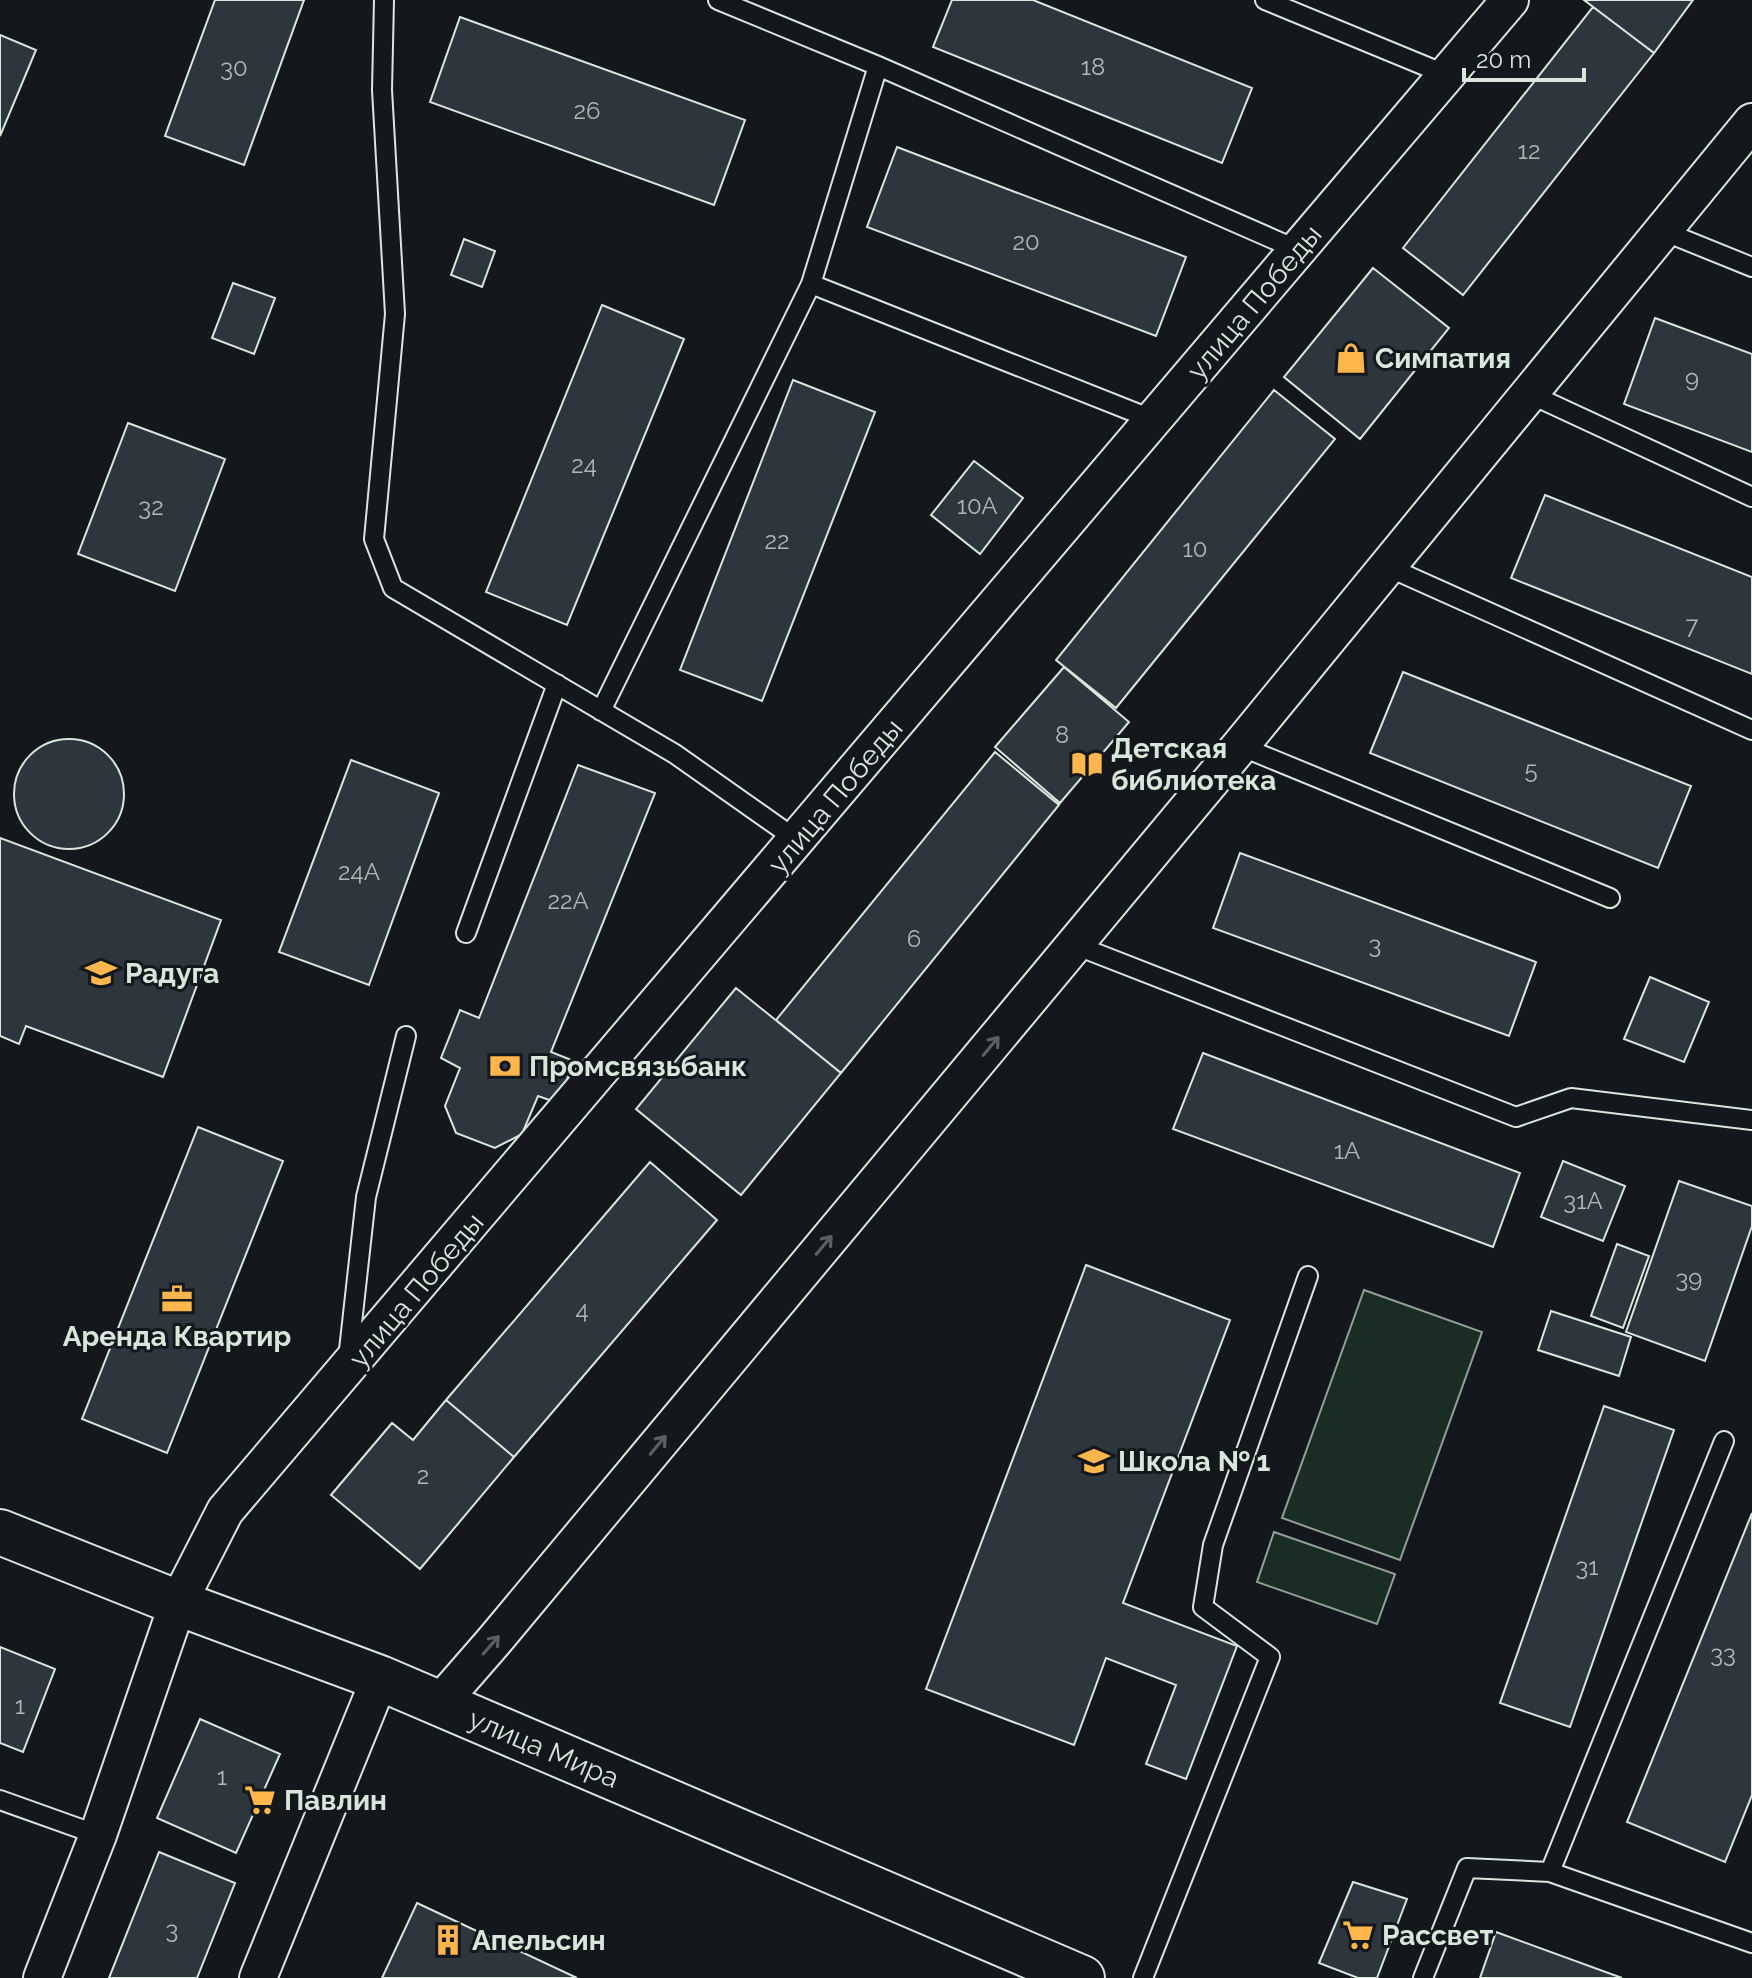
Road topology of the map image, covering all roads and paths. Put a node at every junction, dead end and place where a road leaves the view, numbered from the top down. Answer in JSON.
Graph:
{"nodes":[{"id":1,"x":384,"y":0,"type":"edge"},
{"id":2,"x":718,"y":0,"type":"edge"},
{"id":3,"x":1265,"y":0,"type":"edge"},
{"id":4,"x":1510,"y":0,"type":"edge"},
{"id":5,"x":878,"y":66,"type":"junction"},
{"id":6,"x":1447,"y":75,"type":"junction"},
{"id":7,"x":1752,"y":122,"type":"edge"},
{"id":8,"x":1663,"y":231,"type":"junction"},
{"id":9,"x":1298,"y":250,"type":"junction"},
{"id":10,"x":1752,"y":267,"type":"edge"},
{"id":11,"x":811,"y":284,"type":"junction"},
{"id":12,"x":1530,"y":394,"type":"junction"},
{"id":13,"x":1154,"y":420,"type":"junction"},
{"id":14,"x":1752,"y":497,"type":"edge"},
{"id":15,"x":1388,"y":567,"type":"junction"},
{"id":16,"x":557,"y":684,"type":"junction"},
{"id":17,"x":601,"y":711,"type":"junction"},
{"id":18,"x":1752,"y":730,"type":"edge"},
{"id":19,"x":1240,"y":746,"type":"junction"},
{"id":20,"x":797,"y":840,"type":"junction"},
{"id":21,"x":1610,"y":898,"type":"dead end"},
{"id":22,"x":466,"y":933,"type":"dead end"},
{"id":23,"x":1075,"y":945,"type":"junction"},
{"id":24,"x":406,"y":1036,"type":"dead end"},
{"id":25,"x":1752,"y":1120,"type":"edge"},
{"id":26,"x":1308,"y":1276,"type":"dead end"},
{"id":27,"x":347,"y":1371,"type":"junction"},
{"id":28,"x":1724,"y":1441,"type":"dead end"},
{"id":29,"x":0,"y":1532,"type":"edge"},
{"id":30,"x":178,"y":1603,"type":"junction"},
{"id":31,"x":380,"y":1678,"type":"junction"},
{"id":32,"x":440,"y":1703,"type":"junction"},
{"id":33,"x":0,"y":1800,"type":"edge"},
{"id":34,"x":98,"y":1835,"type":"junction"},
{"id":35,"x":1550,"y":1872,"type":"junction"},
{"id":36,"x":1752,"y":1943,"type":"edge"},
{"id":37,"x":42,"y":1978,"type":"edge"},
{"id":38,"x":258,"y":1978,"type":"edge"},
{"id":39,"x":1082,"y":1978,"type":"edge"},
{"id":40,"x":1143,"y":1978,"type":"edge"},
{"id":41,"x":1423,"y":1978,"type":"edge"}],
"edges":[{"from":1,"to":16,"type":"lane"},
{"from":2,"to":5,"type":"lane"},
{"from":3,"to":6,"type":"lane"},
{"from":4,"to":6,"type":"street","name":"улица Победы"},
{"from":5,"to":9,"type":"lane"},
{"from":5,"to":11,"type":"lane"},
{"from":6,"to":9,"type":"street","name":"улица Победы"},
{"from":7,"to":8,"type":"street"},
{"from":8,"to":10,"type":"lane"},
{"from":8,"to":12,"type":"street"},
{"from":9,"to":13,"type":"street","name":"улица Победы"},
{"from":11,"to":13,"type":"lane"},
{"from":11,"to":17,"type":"lane"},
{"from":12,"to":14,"type":"lane"},
{"from":12,"to":15,"type":"street"},
{"from":13,"to":20,"type":"street","name":"улица Победы"},
{"from":15,"to":18,"type":"lane"},
{"from":15,"to":19,"type":"street"},
{"from":16,"to":17,"type":"lane"},
{"from":16,"to":22,"type":"lane"},
{"from":17,"to":20,"type":"lane"},
{"from":19,"to":21,"type":"lane"},
{"from":19,"to":23,"type":"street"},
{"from":20,"to":27,"type":"street","name":"улица Победы"},
{"from":23,"to":25,"type":"lane"},
{"from":32,"to":23,"type":"street","one_way":true},
{"from":24,"to":27,"type":"lane"},
{"from":26,"to":40,"type":"lane"},
{"from":27,"to":30,"type":"street","name":"улица Победы"},
{"from":28,"to":35,"type":"lane"},
{"from":29,"to":30,"type":"street","name":"улица Мира"},
{"from":30,"to":31,"type":"street","name":"улица Мира"},
{"from":30,"to":34,"type":"street","name":"улица Победы"},
{"from":31,"to":32,"type":"street","name":"улица Мира"},
{"from":31,"to":38,"type":"street"},
{"from":32,"to":39,"type":"street","name":"улица Мира"},
{"from":33,"to":34,"type":"lane"},
{"from":34,"to":37,"type":"street","name":"улица Победы"},
{"from":35,"to":36,"type":"lane"},
{"from":35,"to":41,"type":"lane"}]}
